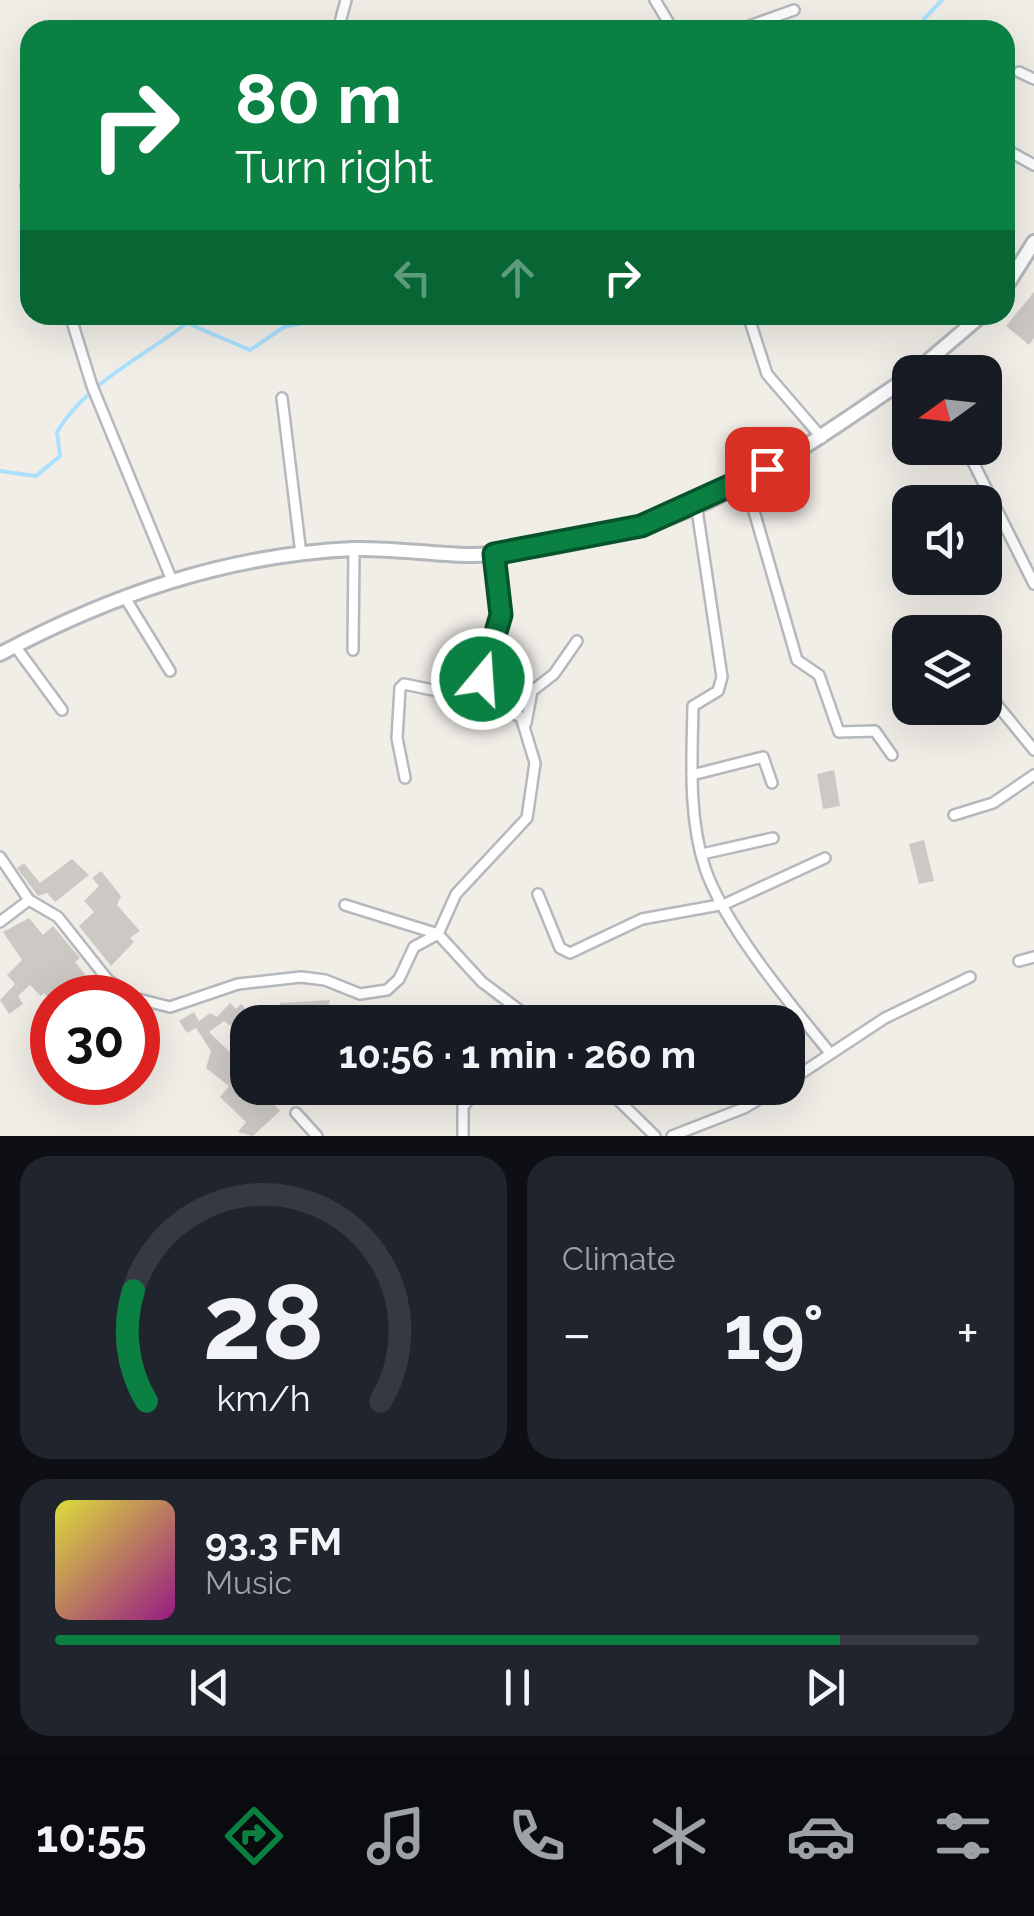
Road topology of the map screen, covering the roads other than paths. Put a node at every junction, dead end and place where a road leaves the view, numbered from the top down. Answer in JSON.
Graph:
{"nodes":[{"id":1,"x":794,"y":10,"type":"dead end"},
{"id":2,"x":766,"y":20,"type":"edge"},
{"id":3,"x":1020,"y":72,"type":"dead end"},
{"id":4,"x":1034,"y":79,"type":"edge"},
{"id":5,"x":1032,"y":251,"type":"edge"},
{"id":6,"x":1015,"y":274,"type":"edge"},
{"id":7,"x":73,"y":325,"type":"edge"},
{"id":8,"x":751,"y":325,"type":"edge"},
{"id":9,"x":970,"y":325,"type":"edge"},
{"id":10,"x":935,"y":355,"type":"edge"},
{"id":11,"x":892,"y":389,"type":"edge"},
{"id":12,"x":282,"y":398,"type":"dead end"},
{"id":13,"x":822,"y":438,"type":"junction"},
{"id":14,"x":974,"y":465,"type":"edge"},
{"id":15,"x":745,"y":480,"type":"junction"},
{"id":16,"x":696,"y":502,"type":"junction"},
{"id":17,"x":354,"y":550,"type":"junction"},
{"id":18,"x":301,"y":554,"type":"junction"},
{"id":19,"x":494,"y":554,"type":"junction"},
{"id":20,"x":171,"y":578,"type":"junction"},
{"id":21,"x":1034,"y":584,"type":"edge"},
{"id":22,"x":124,"y":596,"type":"junction"},
{"id":23,"x":577,"y":641,"type":"dead end"},
{"id":24,"x":15,"y":646,"type":"junction"},
{"id":25,"x":354,"y":650,"type":"dead end"},
{"id":26,"x":0,"y":654,"type":"edge"},
{"id":27,"x":170,"y":671,"type":"dead end"},
{"id":28,"x":481,"y":700,"type":"junction"},
{"id":29,"x":62,"y":710,"type":"dead end"},
{"id":30,"x":1002,"y":711,"type":"edge"},
{"id":31,"x":527,"y":730,"type":"junction"},
{"id":32,"x":1034,"y":750,"type":"edge"},
{"id":33,"x":892,"y":755,"type":"dead end"},
{"id":34,"x":1034,"y":774,"type":"edge"},
{"id":35,"x":692,"y":775,"type":"junction"},
{"id":36,"x":404,"y":778,"type":"dead end"},
{"id":37,"x":772,"y":783,"type":"dead end"},
{"id":38,"x":954,"y":815,"type":"dead end"},
{"id":39,"x":773,"y":838,"type":"dead end"},
{"id":40,"x":702,"y":854,"type":"junction"},
{"id":41,"x":0,"y":857,"type":"edge"},
{"id":42,"x":825,"y":858,"type":"dead end"},
{"id":43,"x":538,"y":894,"type":"dead end"},
{"id":44,"x":29,"y":900,"type":"junction"},
{"id":45,"x":725,"y":904,"type":"junction"},
{"id":46,"x":345,"y":905,"type":"dead end"},
{"id":47,"x":0,"y":922,"type":"edge"},
{"id":48,"x":438,"y":934,"type":"junction"},
{"id":49,"x":1034,"y":957,"type":"edge"},
{"id":50,"x":1019,"y":960,"type":"dead end"},
{"id":51,"x":104,"y":975,"type":"edge"},
{"id":52,"x":970,"y":977,"type":"dead end"},
{"id":53,"x":160,"y":1004,"type":"edge"},
{"id":54,"x":513,"y":1005,"type":"edge"},
{"id":55,"x":830,"y":1053,"type":"junction"},
{"id":56,"x":805,"y":1070,"type":"edge"},
{"id":57,"x":464,"y":1105,"type":"edge"},
{"id":58,"x":623,"y":1105,"type":"edge"},
{"id":59,"x":749,"y":1105,"type":"edge"},
{"id":60,"x":296,"y":1113,"type":"dead end"},
{"id":61,"x":317,"y":1136,"type":"edge"},
{"id":62,"x":463,"y":1136,"type":"edge"},
{"id":63,"x":654,"y":1136,"type":"edge"},
{"id":64,"x":672,"y":1136,"type":"edge"}],
"edges":[{"from":1,"to":2,"type":"street"},
{"from":3,"to":4,"type":"street"},
{"from":5,"to":6,"type":"street"},
{"from":7,"to":20,"type":"street"},
{"from":8,"to":13,"type":"street"},
{"from":9,"to":10,"type":"street"},
{"from":11,"to":13,"type":"street"},
{"from":12,"to":18,"type":"street"},
{"from":13,"to":15,"type":"street"},
{"from":14,"to":21,"type":"street"},
{"from":15,"to":16,"type":"street"},
{"from":15,"to":33,"type":"street"},
{"from":16,"to":19,"type":"street"},
{"from":16,"to":35,"type":"street"},
{"from":17,"to":18,"type":"street"},
{"from":17,"to":19,"type":"street"},
{"from":17,"to":25,"type":"street"},
{"from":18,"to":20,"type":"street"},
{"from":19,"to":28,"type":"street"},
{"from":20,"to":22,"type":"street"},
{"from":22,"to":24,"type":"street"},
{"from":22,"to":27,"type":"street"},
{"from":23,"to":31,"type":"street"},
{"from":24,"to":26,"type":"street"},
{"from":24,"to":29,"type":"street"},
{"from":28,"to":31,"type":"street"},
{"from":28,"to":36,"type":"street"},
{"from":30,"to":32,"type":"street"},
{"from":31,"to":48,"type":"street"},
{"from":34,"to":38,"type":"street"},
{"from":35,"to":37,"type":"street"},
{"from":35,"to":40,"type":"street"},
{"from":39,"to":40,"type":"street"},
{"from":40,"to":45,"type":"street"},
{"from":41,"to":44,"type":"street"},
{"from":42,"to":45,"type":"street"},
{"from":43,"to":45,"type":"street"},
{"from":44,"to":47,"type":"street"},
{"from":44,"to":51,"type":"street"},
{"from":45,"to":55,"type":"street"},
{"from":46,"to":48,"type":"street"},
{"from":48,"to":53,"type":"street"},
{"from":48,"to":54,"type":"street"},
{"from":49,"to":50,"type":"street"},
{"from":52,"to":55,"type":"street"},
{"from":55,"to":56,"type":"street"},
{"from":57,"to":62,"type":"street"},
{"from":58,"to":63,"type":"street"},
{"from":59,"to":64,"type":"street"},
{"from":60,"to":61,"type":"street"}]}
